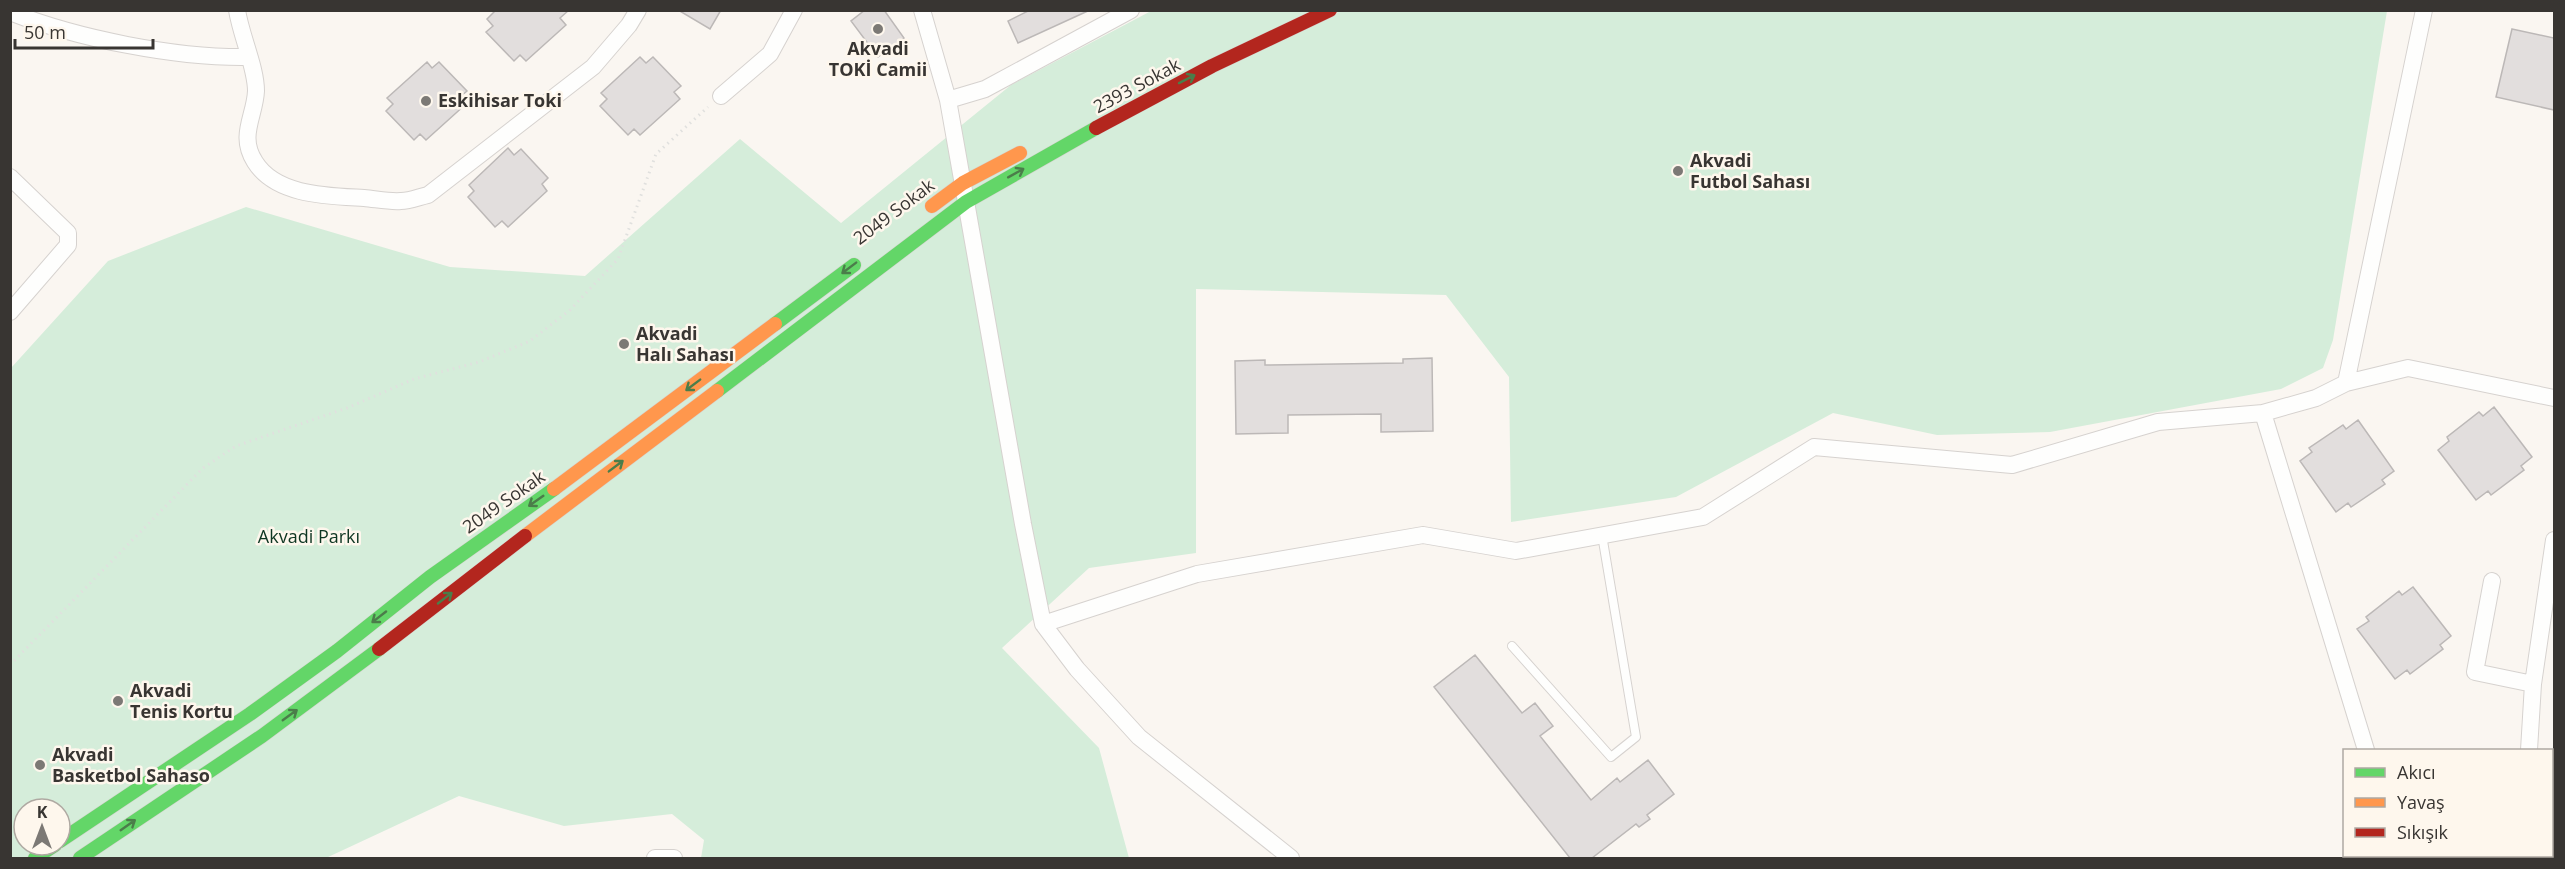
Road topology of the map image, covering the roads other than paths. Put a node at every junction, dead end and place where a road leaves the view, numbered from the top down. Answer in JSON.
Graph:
{"nodes":[{"id":1,"x":237,"y":10,"type":"edge"},
{"id":2,"x":638,"y":10,"type":"edge"},
{"id":3,"x":794,"y":10,"type":"edge"},
{"id":4,"x":922,"y":10,"type":"edge"},
{"id":5,"x":1131,"y":10,"type":"edge"},
{"id":6,"x":1330,"y":10,"type":"edge"},
{"id":7,"x":2424,"y":10,"type":"edge"},
{"id":8,"x":10,"y":12,"type":"edge"},
{"id":9,"x":248,"y":57,"type":"junction"},
{"id":10,"x":721,"y":96,"type":"road end"},
{"id":11,"x":948,"y":100,"type":"junction"},
{"id":12,"x":1030,"y":147,"type":"dead end"},
{"id":13,"x":10,"y":177,"type":"edge"},
{"id":14,"x":963,"y":183,"type":"junction"},
{"id":15,"x":966,"y":202,"type":"junction"},
{"id":16,"x":925,"y":212,"type":"dead end"},
{"id":17,"x":868,"y":254,"type":"dead end"},
{"id":18,"x":14,"y":300,"type":"edge"},
{"id":19,"x":2346,"y":384,"type":"junction"},
{"id":20,"x":2554,"y":398,"type":"edge"},
{"id":21,"x":2263,"y":413,"type":"junction"},
{"id":22,"x":1602,"y":535,"type":"junction"},
{"id":23,"x":2554,"y":540,"type":"edge"},
{"id":24,"x":2492,"y":581,"type":"dead end"},
{"id":25,"x":1043,"y":624,"type":"junction"},
{"id":26,"x":1512,"y":646,"type":"dead end"},
{"id":27,"x":2534,"y":684,"type":"junction"},
{"id":28,"x":2366,"y":749,"type":"edge"},
{"id":29,"x":2529,"y":749,"type":"edge"},
{"id":30,"x":72,"y":833,"type":"edge"},
{"id":31,"x":80,"y":858,"type":"edge"},
{"id":32,"x":655,"y":858,"type":"edge"},
{"id":33,"x":674,"y":858,"type":"edge"},
{"id":34,"x":1291,"y":858,"type":"edge"}],
"edges":[{"from":1,"to":9,"type":"street"},
{"from":2,"to":9,"type":"street"},
{"from":3,"to":10,"type":"street"},
{"from":4,"to":11,"type":"street"},
{"from":5,"to":11,"type":"street"},
{"from":15,"to":6,"type":"main road","name":"2393 Sokak","one_way":true},
{"from":7,"to":19,"type":"street"},
{"from":8,"to":9,"type":"street"},
{"from":11,"to":14,"type":"street"},
{"from":12,"to":14,"type":"main road"},
{"from":13,"to":18,"type":"street"},
{"from":14,"to":15,"type":"street"},
{"from":14,"to":16,"type":"main road","name":"2049 Sokak"},
{"from":15,"to":25,"type":"street"},
{"from":31,"to":15,"type":"main road","name":"2049 Sokak","one_way":true},
{"from":17,"to":30,"type":"main road","name":"2049 Sokak","one_way":true},
{"from":19,"to":20,"type":"street"},
{"from":19,"to":21,"type":"street"},
{"from":21,"to":22,"type":"street"},
{"from":21,"to":28,"type":"street"},
{"from":22,"to":25,"type":"street"},
{"from":22,"to":26,"type":"lane"},
{"from":23,"to":27,"type":"street"},
{"from":24,"to":27,"type":"street"},
{"from":25,"to":34,"type":"street"},
{"from":27,"to":29,"type":"street"},
{"from":32,"to":33,"type":"street"}]}
